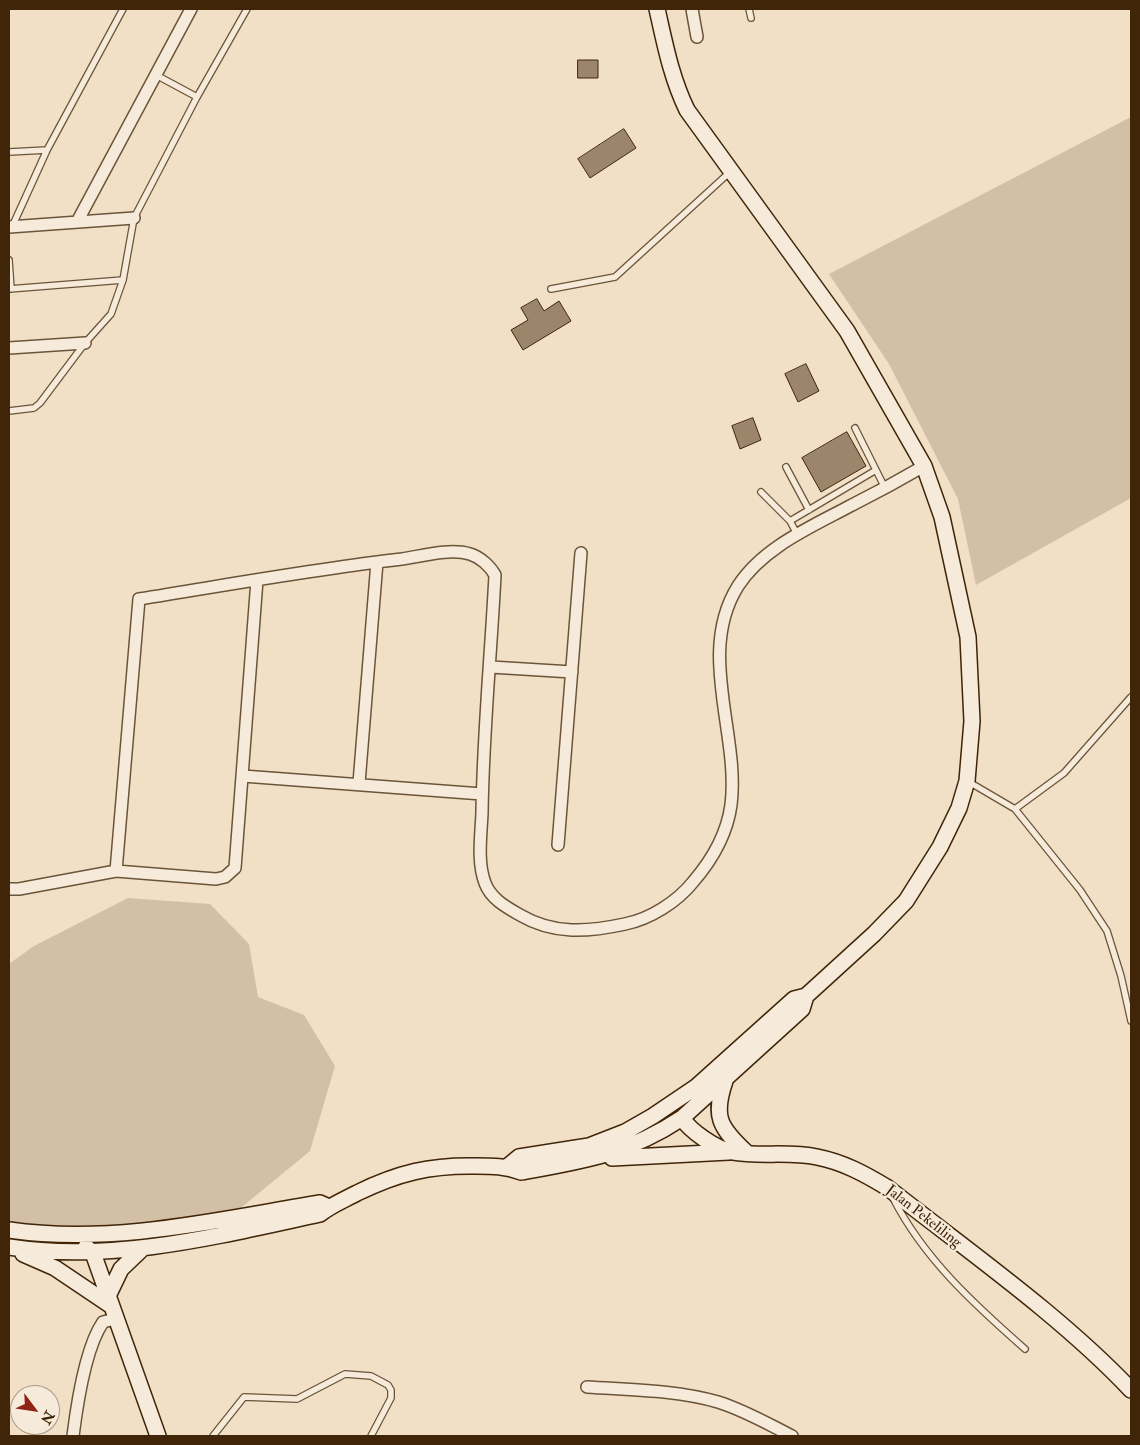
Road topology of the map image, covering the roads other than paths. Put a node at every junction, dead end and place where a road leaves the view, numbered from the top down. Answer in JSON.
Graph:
{"nodes":[{"id":1,"x":123,"y":9,"type":"edge"},
{"id":2,"x":191,"y":9,"type":"edge"},
{"id":3,"x":247,"y":9,"type":"edge"},
{"id":4,"x":657,"y":9,"type":"edge"},
{"id":5,"x":692,"y":9,"type":"edge"},
{"id":6,"x":749,"y":9,"type":"edge"},
{"id":7,"x":751,"y":18,"type":"dead end"},
{"id":8,"x":697,"y":36,"type":"dead end"},
{"id":9,"x":156,"y":75,"type":"junction"},
{"id":10,"x":197,"y":97,"type":"junction"},
{"id":11,"x":47,"y":150,"type":"junction"},
{"id":12,"x":9,"y":152,"type":"edge"},
{"id":13,"x":730,"y":172,"type":"junction"},
{"id":14,"x":134,"y":218,"type":"junction"},
{"id":15,"x":77,"y":222,"type":"junction"},
{"id":16,"x":10,"y":227,"type":"edge"},
{"id":17,"x":9,"y":260,"type":"edge"},
{"id":18,"x":123,"y":280,"type":"junction"},
{"id":19,"x":10,"y":289,"type":"edge"},
{"id":20,"x":551,"y":289,"type":"dead end"},
{"id":21,"x":85,"y":343,"type":"junction"},
{"id":22,"x":9,"y":348,"type":"edge"},
{"id":23,"x":9,"y":410,"type":"edge"},
{"id":24,"x":855,"y":428,"type":"dead end"},
{"id":25,"x":924,"y":466,"type":"junction"},
{"id":26,"x":786,"y":467,"type":"dead end"},
{"id":27,"x":876,"y":470,"type":"junction"},
{"id":28,"x":885,"y":488,"type":"junction"},
{"id":29,"x":761,"y":492,"type":"dead end"},
{"id":30,"x":809,"y":510,"type":"junction"},
{"id":31,"x":790,"y":521,"type":"junction"},
{"id":32,"x":797,"y":534,"type":"junction"},
{"id":33,"x":581,"y":553,"type":"dead end"},
{"id":34,"x":377,"y":562,"type":"junction"},
{"id":35,"x":257,"y":580,"type":"junction"},
{"id":36,"x":491,"y":667,"type":"junction"},
{"id":37,"x":572,"y":672,"type":"junction"},
{"id":38,"x":1131,"y":696,"type":"edge"},
{"id":39,"x":243,"y":776,"type":"junction"},
{"id":40,"x":968,"y":781,"type":"junction"},
{"id":41,"x":358,"y":783,"type":"junction"},
{"id":42,"x":482,"y":794,"type":"junction"},
{"id":43,"x":1015,"y":808,"type":"junction"},
{"id":44,"x":558,"y":846,"type":"dead end"},
{"id":45,"x":116,"y":871,"type":"junction"},
{"id":46,"x":9,"y":889,"type":"edge"},
{"id":47,"x":806,"y":996,"type":"junction"},
{"id":48,"x":1131,"y":1021,"type":"edge"},
{"id":49,"x":726,"y":1080,"type":"junction"},
{"id":50,"x":696,"y":1087,"type":"junction"},
{"id":51,"x":653,"y":1116,"type":"junction"},
{"id":52,"x":682,"y":1118,"type":"junction"},
{"id":53,"x":738,"y":1152,"type":"junction"},
{"id":54,"x":596,"y":1159,"type":"junction"},
{"id":55,"x":508,"y":1167,"type":"junction"},
{"id":56,"x":888,"y":1188,"type":"junction"},
{"id":57,"x":329,"y":1207,"type":"junction"},
{"id":58,"x":9,"y":1230,"type":"edge"},
{"id":59,"x":122,"y":1232,"type":"junction"},
{"id":60,"x":58,"y":1235,"type":"junction"},
{"id":61,"x":9,"y":1248,"type":"edge"},
{"id":62,"x":144,"y":1248,"type":"junction"},
{"id":63,"x":93,"y":1253,"type":"junction"},
{"id":64,"x":111,"y":1306,"type":"junction"},
{"id":65,"x":1025,"y":1349,"type":"dead end"},
{"id":66,"x":588,"y":1387,"type":"dead end"},
{"id":67,"x":1131,"y":1390,"type":"edge"},
{"id":68,"x":73,"y":1436,"type":"edge"},
{"id":69,"x":158,"y":1436,"type":"edge"},
{"id":70,"x":213,"y":1436,"type":"edge"},
{"id":71,"x":371,"y":1436,"type":"edge"},
{"id":72,"x":792,"y":1436,"type":"edge"}],
"edges":[{"from":1,"to":11,"type":"lane"},
{"from":2,"to":9,"type":"street"},
{"from":3,"to":10,"type":"lane"},
{"from":4,"to":13,"type":"street"},
{"from":5,"to":8,"type":"street"},
{"from":6,"to":7,"type":"lane"},
{"from":9,"to":10,"type":"lane"},
{"from":9,"to":15,"type":"street"},
{"from":10,"to":14,"type":"lane"},
{"from":11,"to":12,"type":"lane"},
{"from":11,"to":16,"type":"lane"},
{"from":13,"to":20,"type":"lane"},
{"from":13,"to":25,"type":"street"},
{"from":14,"to":15,"type":"street"},
{"from":14,"to":18,"type":"lane"},
{"from":15,"to":16,"type":"street"},
{"from":17,"to":19,"type":"lane"},
{"from":18,"to":19,"type":"lane"},
{"from":18,"to":21,"type":"lane"},
{"from":21,"to":22,"type":"street"},
{"from":21,"to":23,"type":"lane"},
{"from":24,"to":27,"type":"lane"},
{"from":25,"to":28,"type":"street"},
{"from":25,"to":40,"type":"street"},
{"from":26,"to":30,"type":"lane"},
{"from":27,"to":28,"type":"lane"},
{"from":27,"to":30,"type":"lane"},
{"from":28,"to":32,"type":"street"},
{"from":29,"to":31,"type":"lane"},
{"from":30,"to":31,"type":"lane"},
{"from":31,"to":32,"type":"lane"},
{"from":32,"to":42,"type":"street"},
{"from":33,"to":37,"type":"street"},
{"from":34,"to":35,"type":"street"},
{"from":34,"to":36,"type":"street"},
{"from":34,"to":41,"type":"street"},
{"from":35,"to":39,"type":"street"},
{"from":35,"to":45,"type":"street"},
{"from":36,"to":37,"type":"street"},
{"from":36,"to":42,"type":"street"},
{"from":37,"to":44,"type":"street"},
{"from":38,"to":43,"type":"lane"},
{"from":39,"to":41,"type":"street"},
{"from":39,"to":45,"type":"street"},
{"from":40,"to":43,"type":"lane"},
{"from":40,"to":47,"type":"street"},
{"from":41,"to":42,"type":"street"},
{"from":43,"to":48,"type":"lane"},
{"from":45,"to":46,"type":"street"},
{"from":47,"to":49,"type":"street"},
{"from":47,"to":50,"type":"street"},
{"from":49,"to":52,"type":"street"},
{"from":49,"to":53,"type":"street"},
{"from":50,"to":51,"type":"street"},
{"from":50,"to":52,"type":"street"},
{"from":51,"to":52,"type":"street"},
{"from":51,"to":55,"type":"street"},
{"from":52,"to":53,"type":"street","name":"Jalan Pekeliling"},
{"from":52,"to":54,"type":"street"},
{"from":53,"to":54,"type":"street"},
{"from":53,"to":56,"type":"street","name":"Jalan Pekeliling"},
{"from":54,"to":55,"type":"street"},
{"from":55,"to":57,"type":"street"},
{"from":56,"to":65,"type":"lane"},
{"from":56,"to":67,"type":"street","name":"Jalan Pekeliling"},
{"from":57,"to":59,"type":"street"},
{"from":57,"to":62,"type":"street"},
{"from":58,"to":60,"type":"street"},
{"from":59,"to":60,"type":"street"},
{"from":59,"to":63,"type":"street"},
{"from":60,"to":63,"type":"street"},
{"from":61,"to":63,"type":"street"},
{"from":61,"to":64,"type":"street"},
{"from":62,"to":63,"type":"street"},
{"from":62,"to":64,"type":"street"},
{"from":63,"to":64,"type":"street"},
{"from":64,"to":68,"type":"street"},
{"from":64,"to":69,"type":"street"},
{"from":66,"to":72,"type":"street"},
{"from":70,"to":71,"type":"lane"}]}
